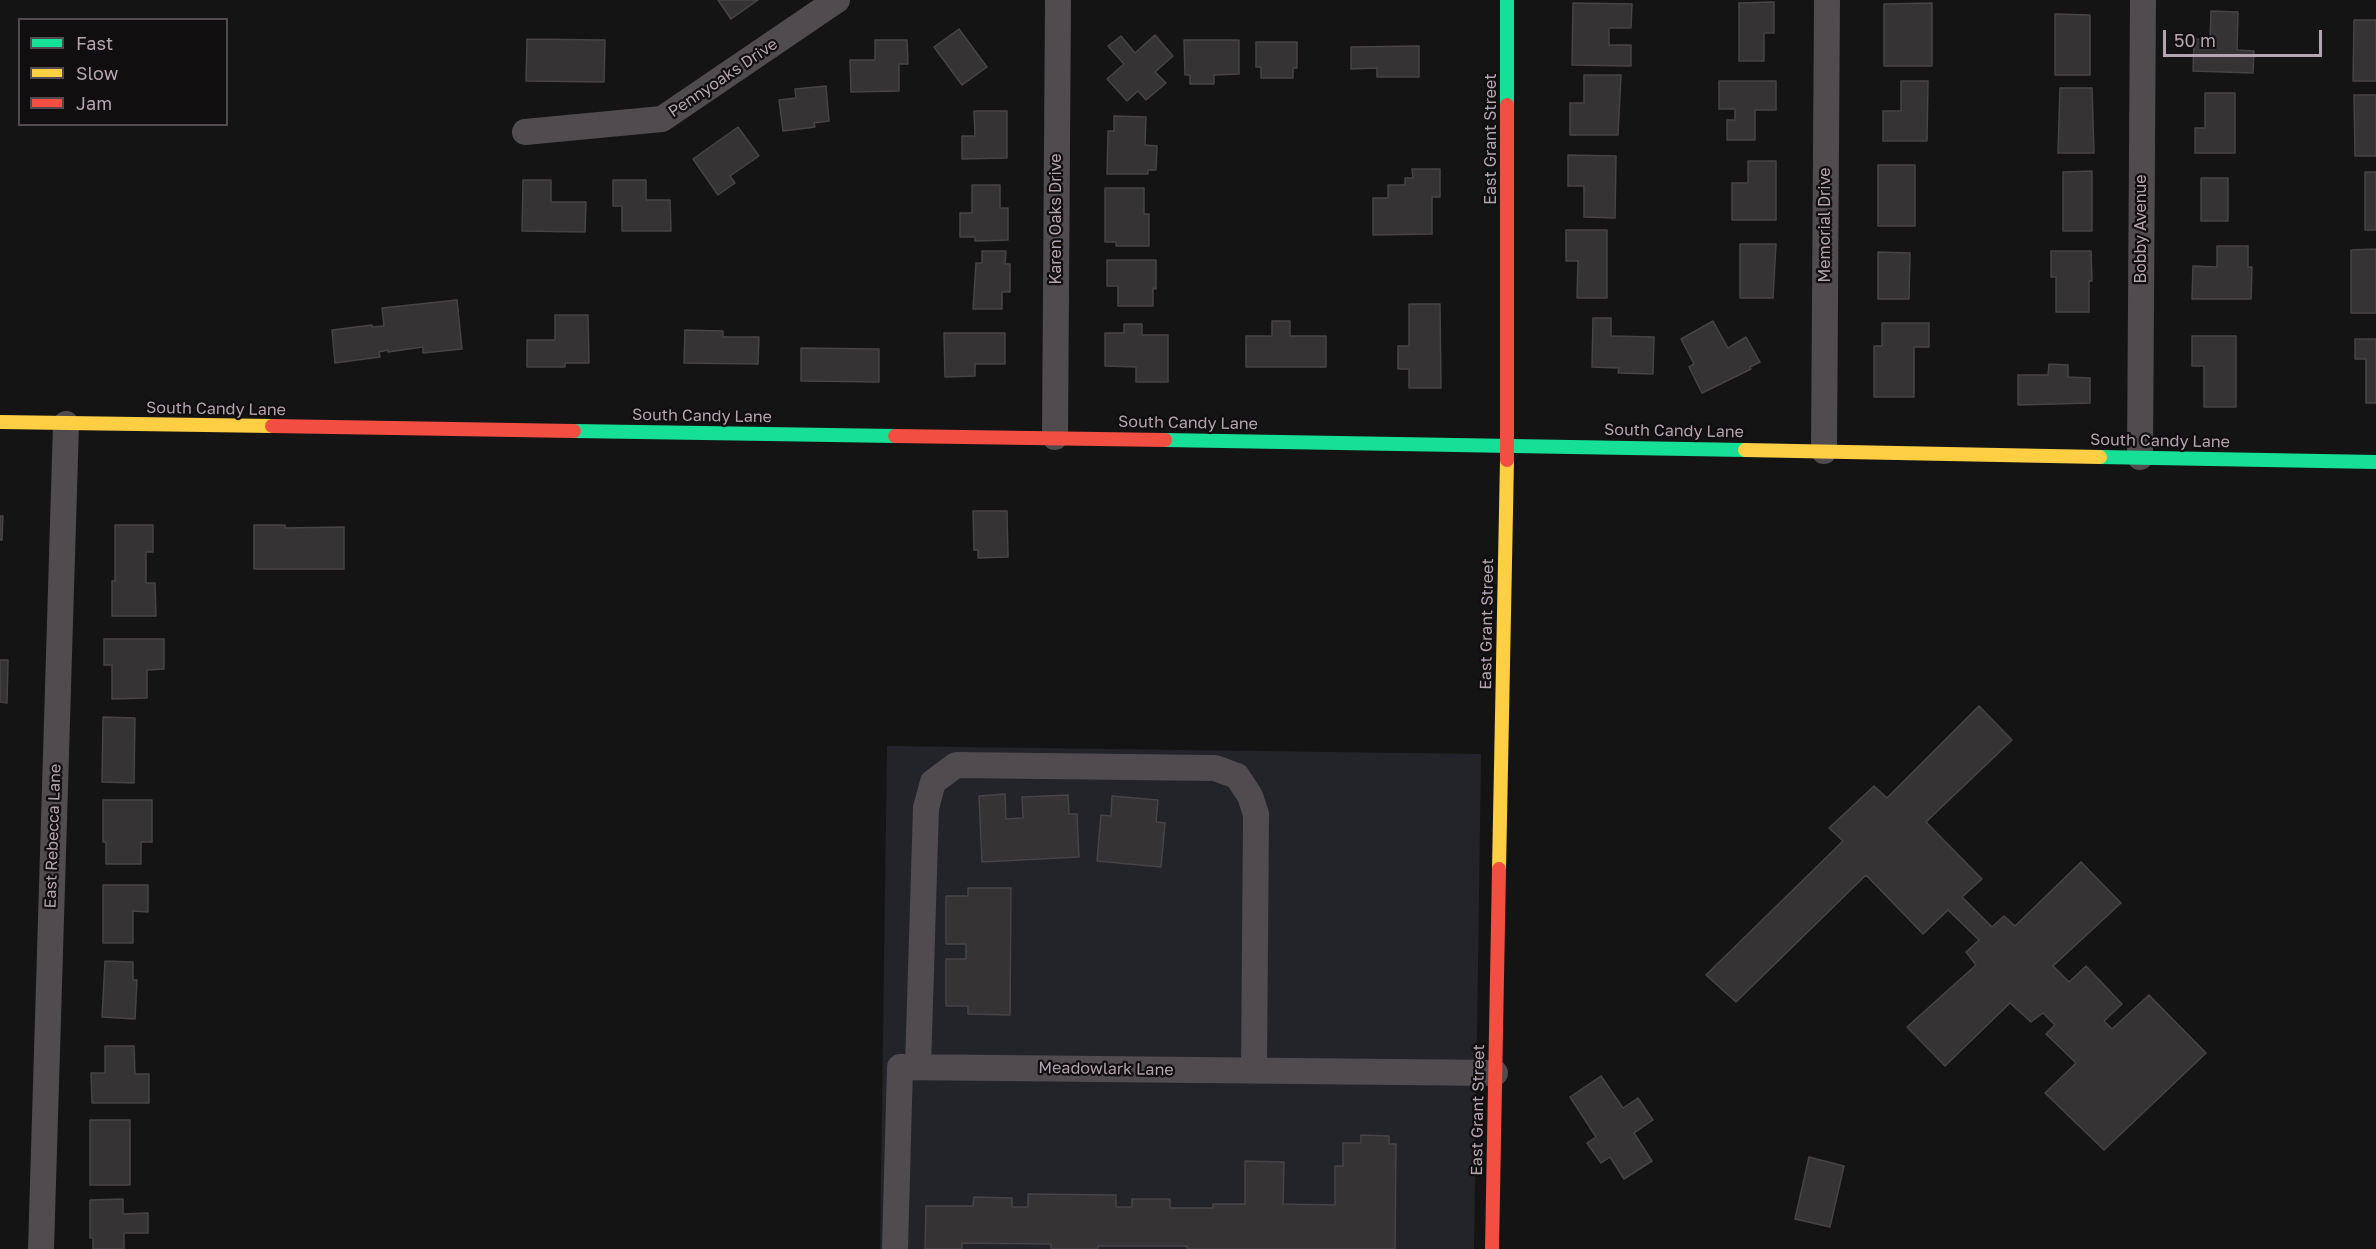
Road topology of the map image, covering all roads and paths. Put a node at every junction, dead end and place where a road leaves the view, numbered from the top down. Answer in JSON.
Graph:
{"nodes":[{"id":1,"x":837,"y":0,"type":"edge"},
{"id":2,"x":1058,"y":0,"type":"edge"},
{"id":3,"x":1507,"y":0,"type":"edge"},
{"id":4,"x":1827,"y":0,"type":"edge"},
{"id":5,"x":2143,"y":0,"type":"edge"},
{"id":6,"x":525,"y":132,"type":"dead end"},
{"id":7,"x":0,"y":422,"type":"edge"},
{"id":8,"x":66,"y":424,"type":"junction"},
{"id":9,"x":1055,"y":437,"type":"junction"},
{"id":10,"x":1508,"y":445,"type":"junction"},
{"id":11,"x":1824,"y":451,"type":"junction"},
{"id":12,"x":2140,"y":458,"type":"junction"},
{"id":13,"x":2376,"y":462,"type":"edge"},
{"id":14,"x":918,"y":1067,"type":"junction"},
{"id":15,"x":1254,"y":1070,"type":"junction"},
{"id":16,"x":1495,"y":1073,"type":"junction"},
{"id":17,"x":41,"y":1249,"type":"edge"},
{"id":18,"x":895,"y":1249,"type":"edge"},
{"id":19,"x":1492,"y":1249,"type":"edge"}],
"edges":[{"from":1,"to":6,"type":"street","name":"Pennyoaks Drive"},
{"from":2,"to":9,"type":"street","name":"Karen Oaks Drive"},
{"from":3,"to":10,"type":"street","name":"East Grant Street"},
{"from":4,"to":11,"type":"street","name":"Memorial Drive"},
{"from":5,"to":12,"type":"street","name":"Bobby Avenue"},
{"from":7,"to":8,"type":"street","name":"South Candy Lane"},
{"from":8,"to":9,"type":"street","name":"South Candy Lane"},
{"from":8,"to":17,"type":"street","name":"East Rebecca Lane"},
{"from":9,"to":10,"type":"street","name":"South Candy Lane"},
{"from":10,"to":11,"type":"street","name":"South Candy Lane"},
{"from":10,"to":16,"type":"street","name":"East Grant Street"},
{"from":11,"to":12,"type":"street","name":"South Candy Lane"},
{"from":12,"to":13,"type":"street","name":"South Candy Lane"},
{"from":14,"to":15,"type":"street","name":"Meadowlark Lane"},
{"from":14,"to":15,"type":"street"},
{"from":14,"to":18,"type":"street"},
{"from":15,"to":16,"type":"street","name":"Meadowlark Lane"},
{"from":16,"to":19,"type":"street","name":"East Grant Street"}]}
